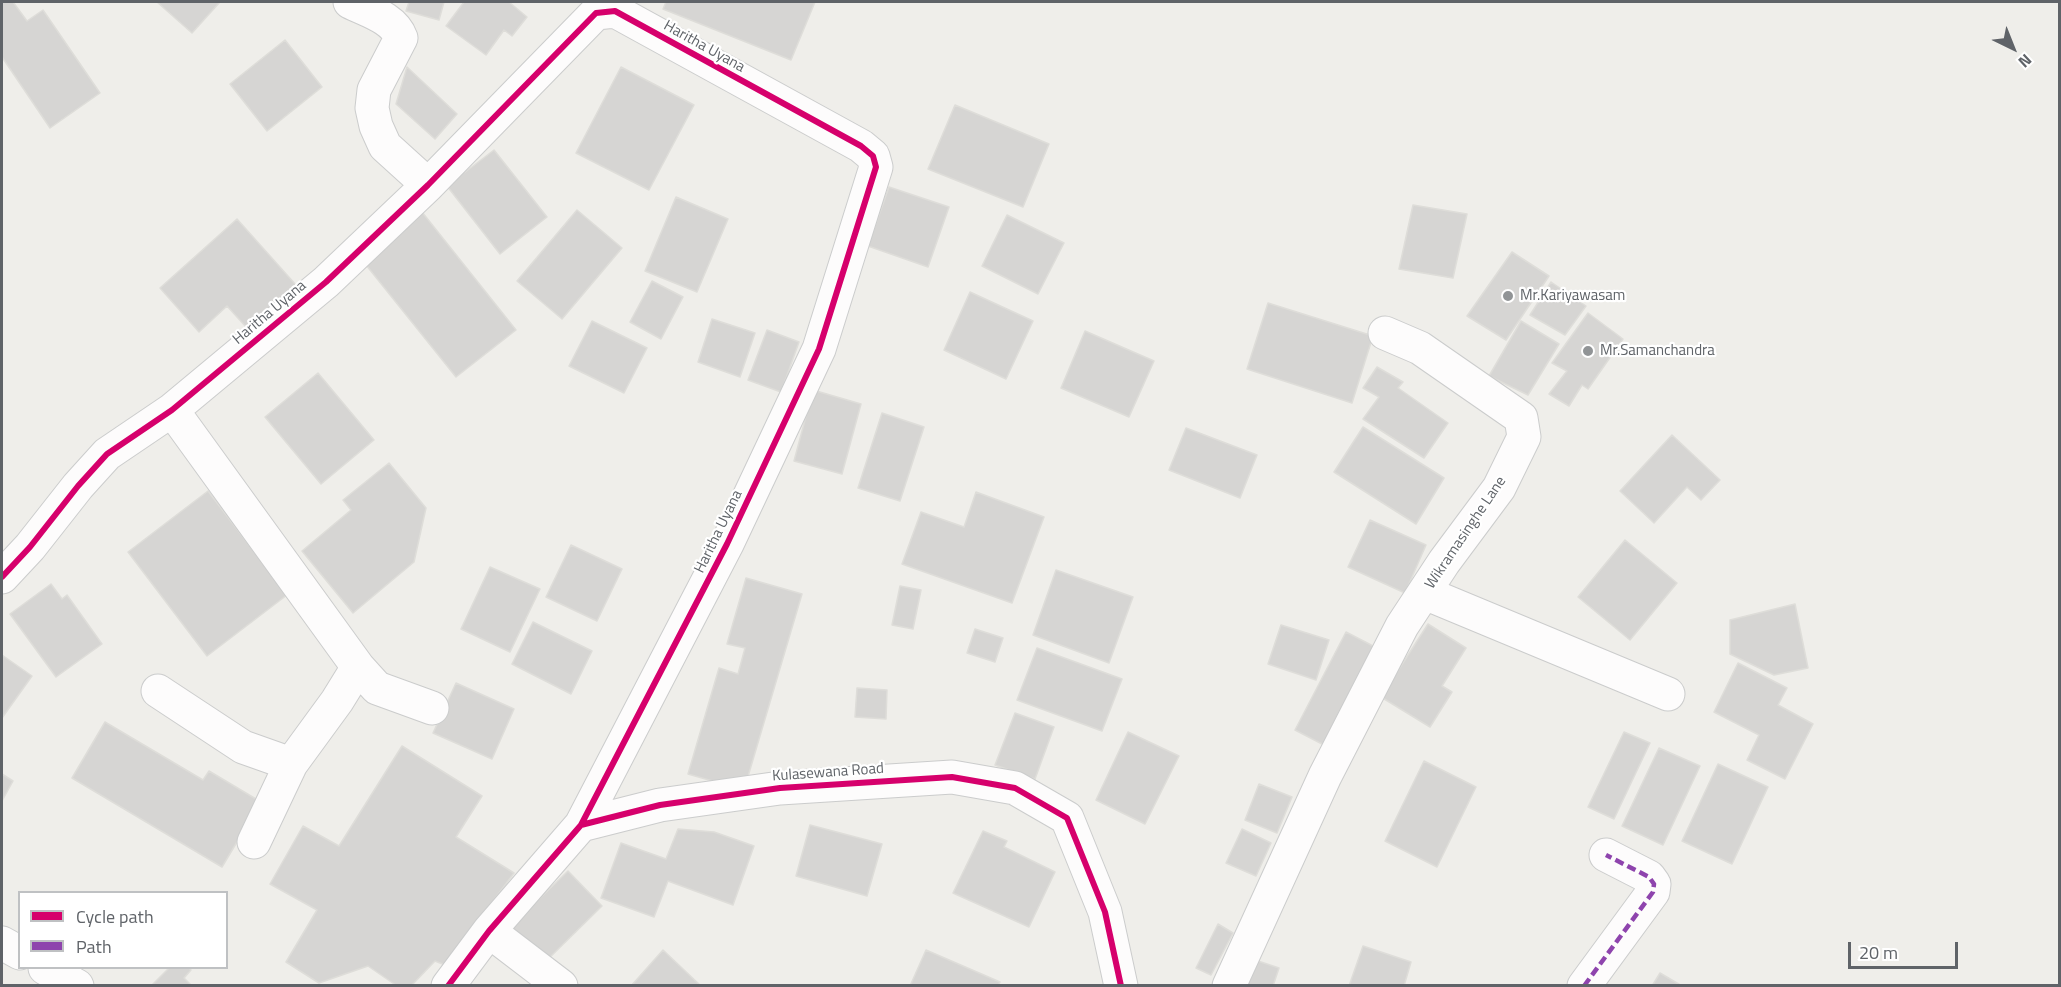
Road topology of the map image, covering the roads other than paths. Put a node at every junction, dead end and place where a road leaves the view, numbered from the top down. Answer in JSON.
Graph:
{"nodes":[{"id":1,"x":350,"y":2,"type":"edge"},
{"id":2,"x":428,"y":185,"type":"junction"},
{"id":3,"x":1385,"y":333,"type":"dead end"},
{"id":4,"x":172,"y":410,"type":"junction"},
{"id":5,"x":2,"y":577,"type":"edge"},
{"id":6,"x":1425,"y":593,"type":"junction"},
{"id":7,"x":358,"y":667,"type":"junction"},
{"id":8,"x":158,"y":691,"type":"dead end"},
{"id":9,"x":1668,"y":694,"type":"dead end"},
{"id":10,"x":432,"y":708,"type":"dead end"},
{"id":11,"x":291,"y":764,"type":"junction"},
{"id":12,"x":581,"y":825,"type":"junction"},
{"id":13,"x":254,"y":842,"type":"dead end"},
{"id":14,"x":1606,"y":855,"type":"dead end"},
{"id":15,"x":489,"y":931,"type":"junction"},
{"id":16,"x":2,"y":943,"type":"edge"},
{"id":17,"x":18,"y":952,"type":"edge"},
{"id":18,"x":47,"y":969,"type":"edge"},
{"id":19,"x":77,"y":986,"type":"edge"},
{"id":20,"x":448,"y":986,"type":"edge"},
{"id":21,"x":561,"y":986,"type":"edge"},
{"id":22,"x":1121,"y":986,"type":"edge"},
{"id":23,"x":1229,"y":986,"type":"edge"},
{"id":24,"x":1584,"y":986,"type":"edge"}],
"edges":[{"from":1,"to":2,"type":"street"},
{"from":2,"to":4,"type":"street","name":"Haritha Uyana"},
{"from":2,"to":12,"type":"street","name":"Haritha Uyana"},
{"from":3,"to":6,"type":"street","name":"Wikramasinghe Lane"},
{"from":4,"to":5,"type":"street","name":"Haritha Uyana"},
{"from":4,"to":7,"type":"street"},
{"from":6,"to":9,"type":"street"},
{"from":6,"to":23,"type":"street","name":"Wikramasinghe Lane"},
{"from":7,"to":10,"type":"street"},
{"from":7,"to":11,"type":"street"},
{"from":8,"to":11,"type":"street"},
{"from":11,"to":13,"type":"street"},
{"from":12,"to":15,"type":"street"},
{"from":12,"to":22,"type":"street","name":"Kulasewana Road"},
{"from":14,"to":24,"type":"street"},
{"from":15,"to":20,"type":"street"},
{"from":15,"to":21,"type":"street"},
{"from":16,"to":17,"type":"street"},
{"from":18,"to":19,"type":"street"}]}
